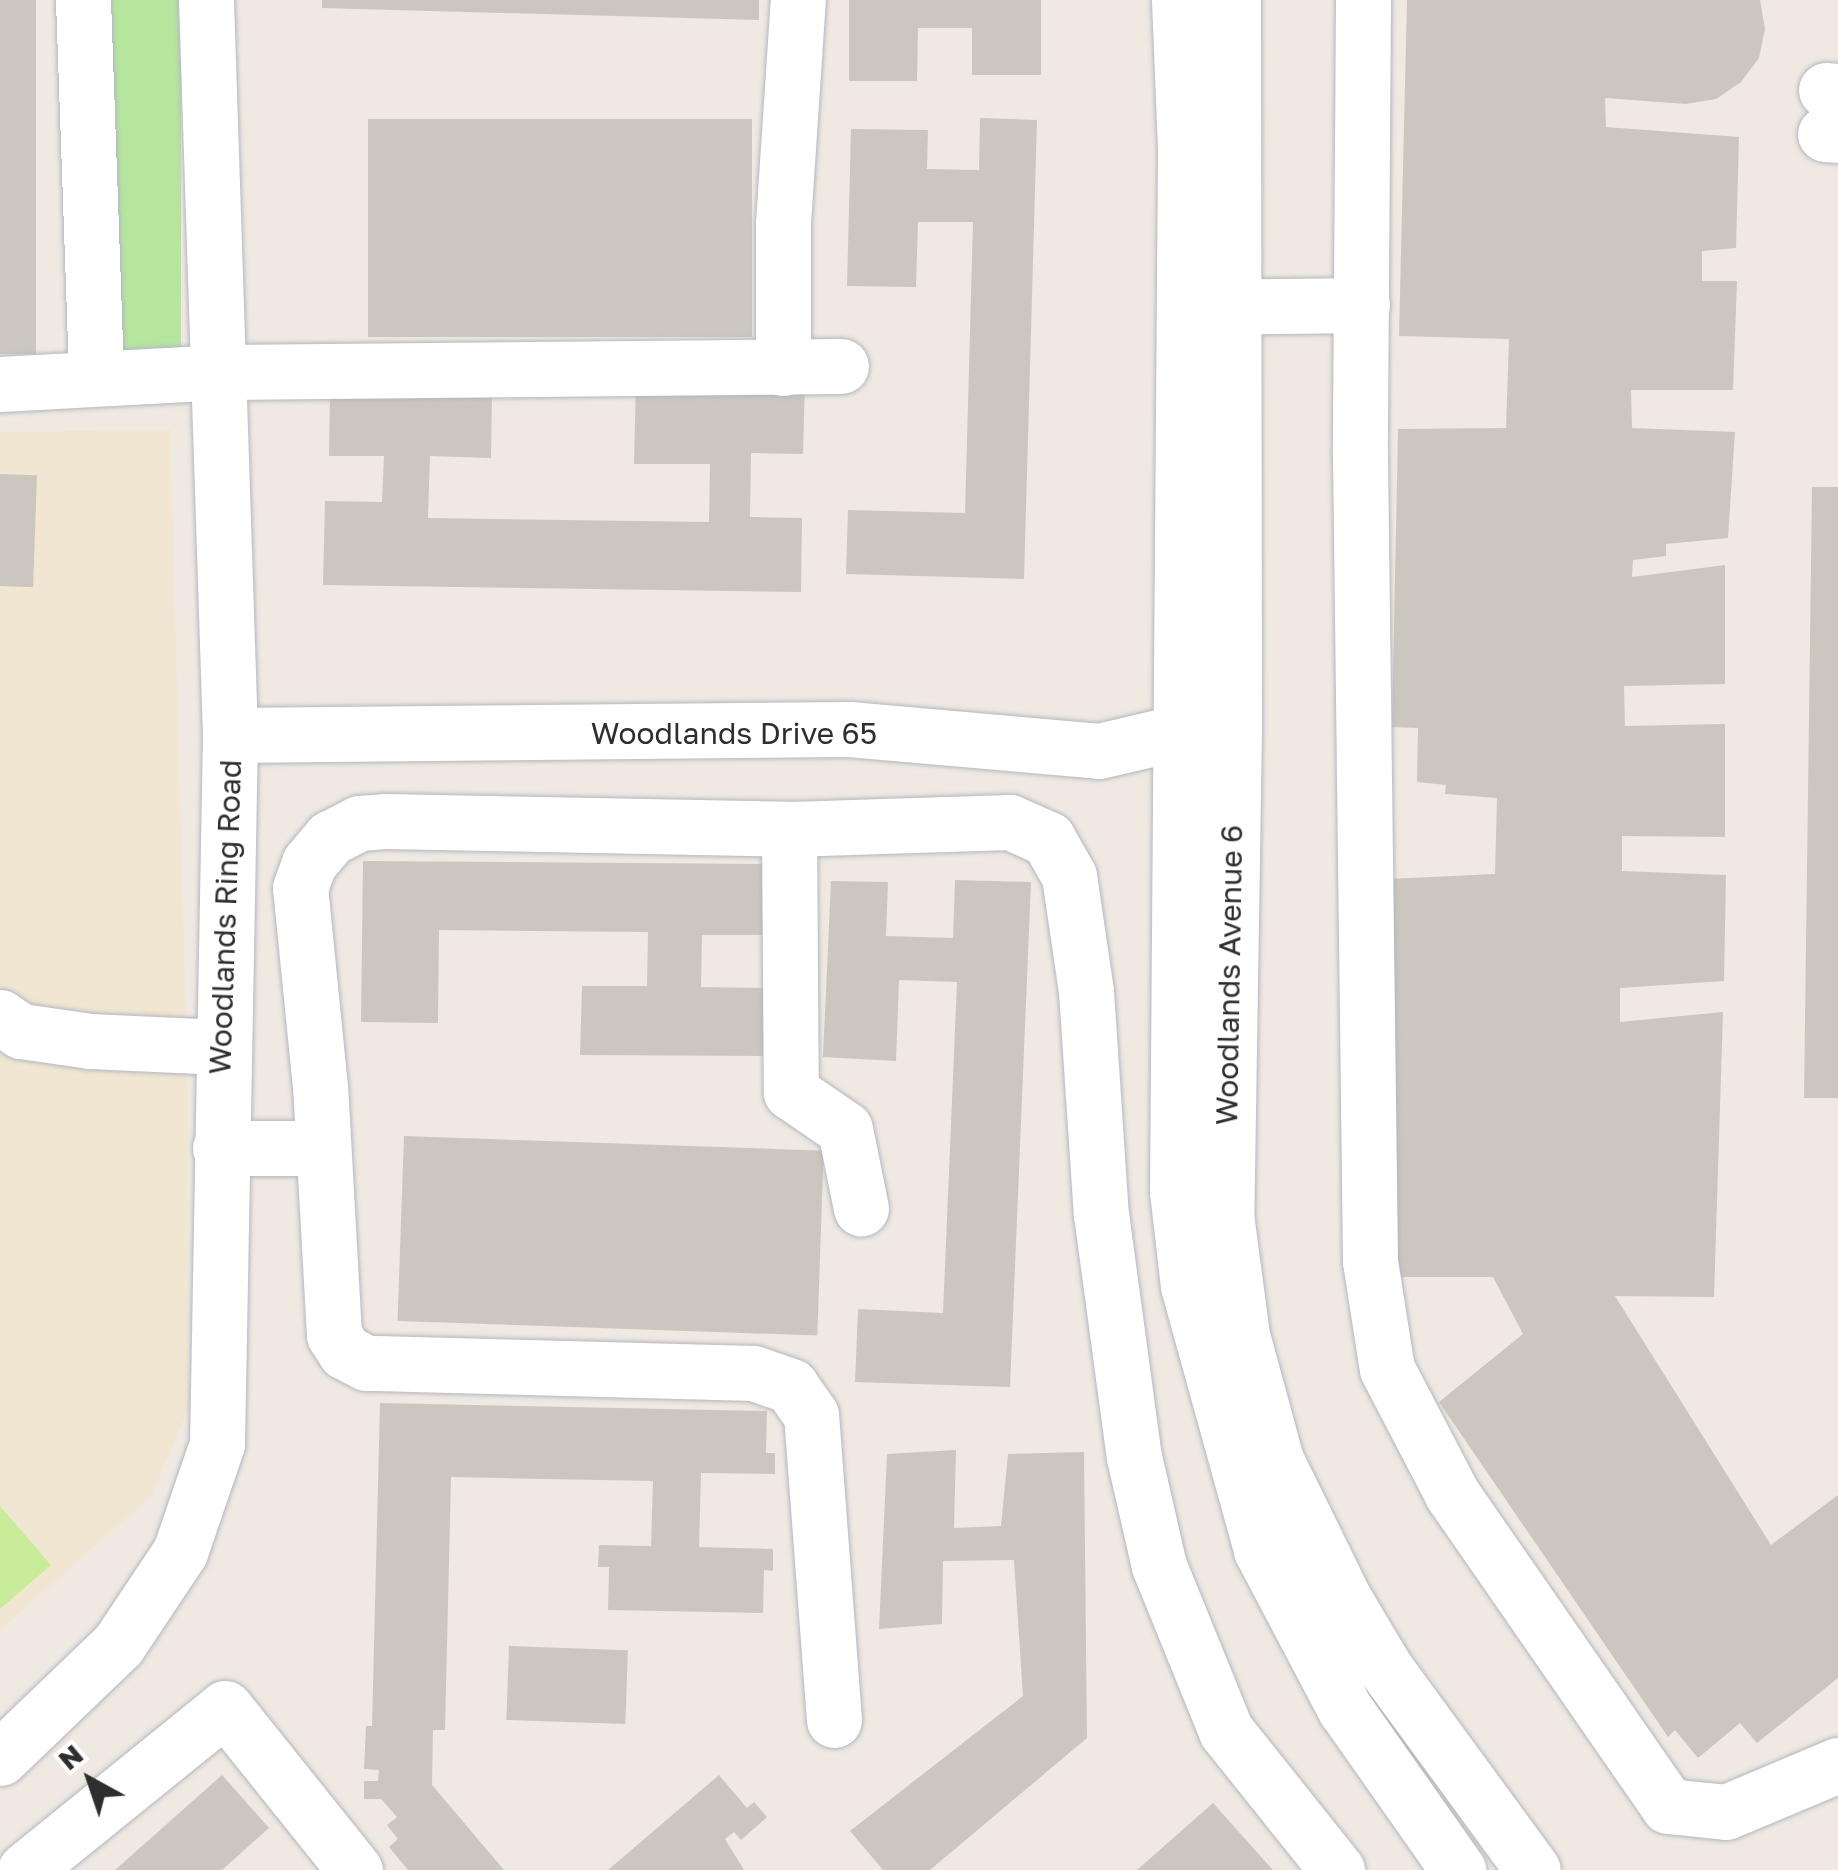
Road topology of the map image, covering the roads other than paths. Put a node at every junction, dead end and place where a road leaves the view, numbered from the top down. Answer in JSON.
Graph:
{"nodes":[{"id":1,"x":83,"y":0,"type":"edge"},
{"id":2,"x":206,"y":0,"type":"edge"},
{"id":3,"x":798,"y":0,"type":"edge"},
{"id":4,"x":1179,"y":0,"type":"edge"},
{"id":5,"x":1233,"y":0,"type":"edge"},
{"id":6,"x":1362,"y":0,"type":"edge"},
{"id":7,"x":1362,"y":290,"type":"junction"},
{"id":8,"x":1208,"y":294,"type":"junction"},
{"id":9,"x":841,"y":366,"type":"dead end"},
{"id":10,"x":783,"y":368,"type":"junction"},
{"id":11,"x":222,"y":372,"type":"junction"},
{"id":12,"x":96,"y":376,"type":"junction"},
{"id":13,"x":0,"y":384,"type":"edge"},
{"id":14,"x":1209,"y":731,"type":"junction"},
{"id":15,"x":230,"y":735,"type":"junction"},
{"id":16,"x":789,"y":829,"type":"junction"},
{"id":17,"x":0,"y":1017,"type":"edge"},
{"id":18,"x":221,"y":1047,"type":"junction"},
{"id":19,"x":220,"y":1148,"type":"junction"},
{"id":20,"x":322,"y":1148,"type":"junction"},
{"id":21,"x":861,"y":1208,"type":"dead end"},
{"id":22,"x":834,"y":1720,"type":"dead end"},
{"id":23,"x":0,"y":1758,"type":"edge"},
{"id":24,"x":1838,"y":1766,"type":"edge"},
{"id":25,"x":25,"y":1870,"type":"edge"},
{"id":26,"x":355,"y":1870,"type":"edge"},
{"id":27,"x":1338,"y":1870,"type":"edge"},
{"id":28,"x":1458,"y":1870,"type":"edge"},
{"id":29,"x":1533,"y":1870,"type":"edge"}],
"edges":[{"from":1,"to":12,"type":"street"},
{"from":2,"to":11,"type":"street","name":"Woodlands Ring Road"},
{"from":3,"to":10,"type":"street"},
{"from":4,"to":8,"type":"street","name":"Woodlands Avenue 6"},
{"from":5,"to":8,"type":"street","name":"Woodlands Avenue 6"},
{"from":6,"to":7,"type":"street"},
{"from":7,"to":8,"type":"street"},
{"from":7,"to":24,"type":"street"},
{"from":8,"to":14,"type":"street","name":"Woodlands Avenue 6"},
{"from":9,"to":10,"type":"street"},
{"from":10,"to":11,"type":"street"},
{"from":11,"to":12,"type":"street"},
{"from":11,"to":15,"type":"street","name":"Woodlands Ring Road"},
{"from":12,"to":13,"type":"street"},
{"from":14,"to":15,"type":"street","name":"Woodlands Drive 65"},
{"from":14,"to":28,"type":"street","name":"Woodlands Avenue 6"},
{"from":14,"to":29,"type":"street","name":"Woodlands Avenue 6"},
{"from":15,"to":18,"type":"street","name":"Woodlands Ring Road"},
{"from":16,"to":20,"type":"street"},
{"from":16,"to":21,"type":"street"},
{"from":16,"to":27,"type":"street"},
{"from":17,"to":18,"type":"street"},
{"from":18,"to":19,"type":"street","name":"Woodlands Ring Road"},
{"from":19,"to":20,"type":"street"},
{"from":19,"to":23,"type":"street","name":"Woodlands Ring Road"},
{"from":20,"to":22,"type":"street"},
{"from":25,"to":26,"type":"street"}]}
